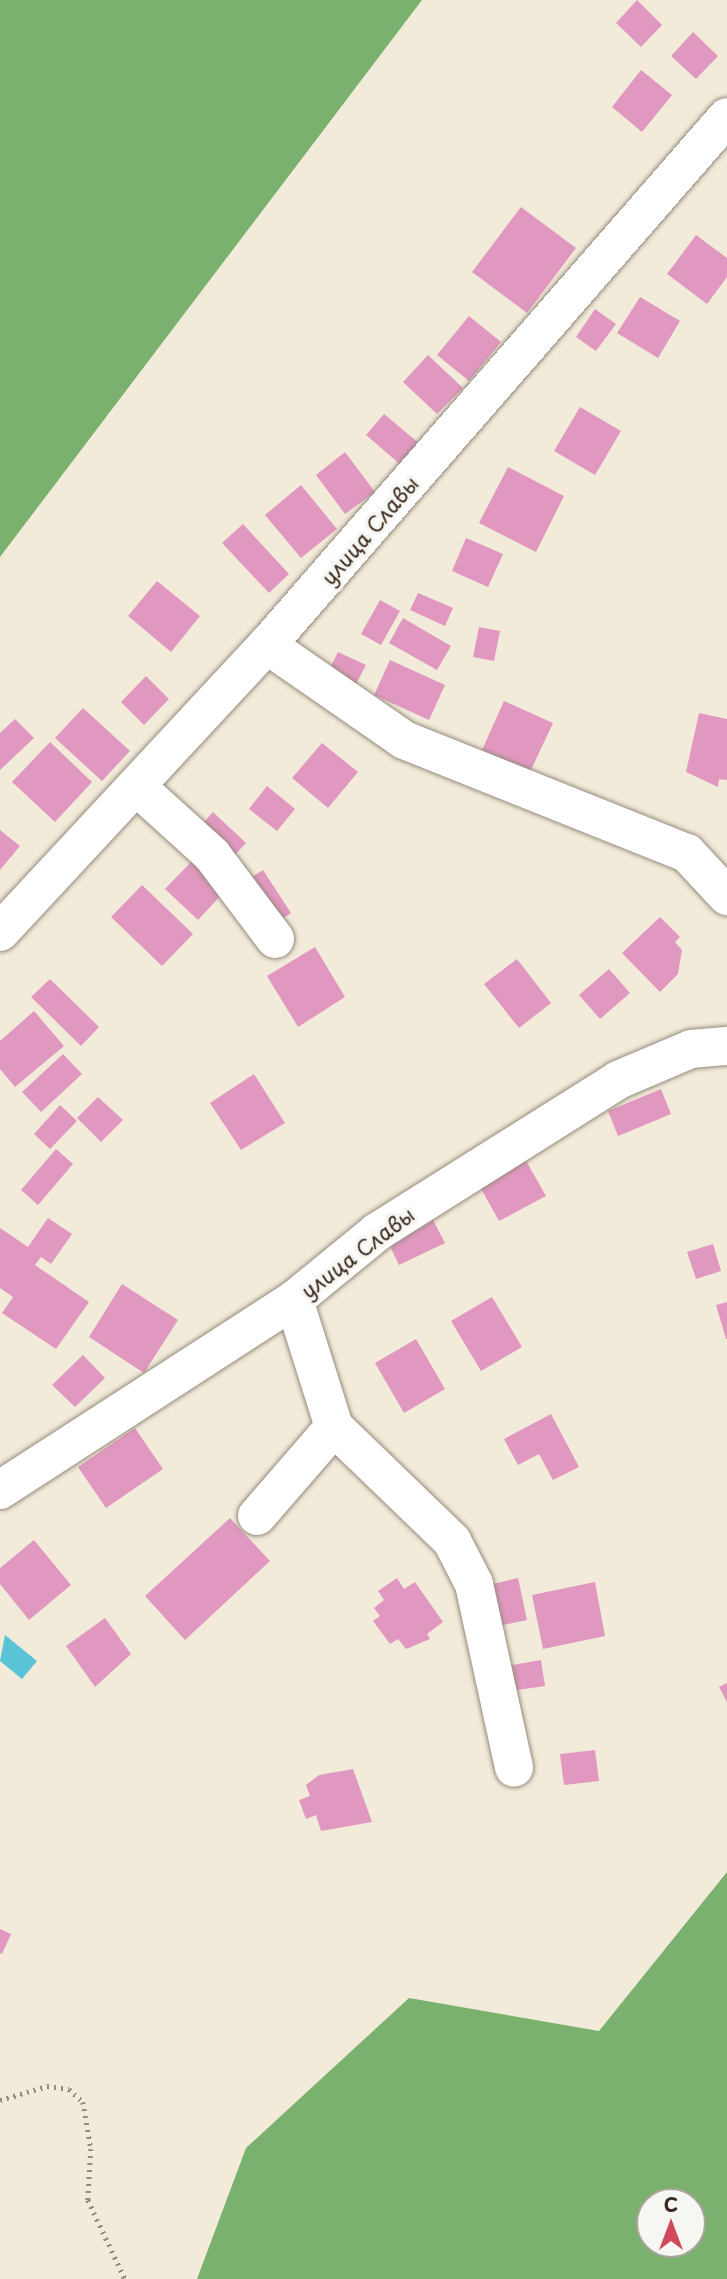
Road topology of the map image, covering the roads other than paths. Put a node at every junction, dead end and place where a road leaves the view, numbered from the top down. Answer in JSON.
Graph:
{"nodes":[{"id":1,"x":727,"y":117,"type":"edge"},
{"id":2,"x":267,"y":645,"type":"junction"},
{"id":3,"x":136,"y":786,"type":"junction"},
{"id":4,"x":727,"y":896,"type":"edge"},
{"id":5,"x":0,"y":932,"type":"edge"},
{"id":6,"x":275,"y":939,"type":"dead end"},
{"id":7,"x":727,"y":1046,"type":"edge"},
{"id":8,"x":294,"y":1300,"type":"junction"},
{"id":9,"x":334,"y":1427,"type":"junction"},
{"id":10,"x":0,"y":1490,"type":"edge"},
{"id":11,"x":257,"y":1517,"type":"dead end"},
{"id":12,"x":514,"y":1768,"type":"dead end"}],
"edges":[{"from":1,"to":2,"type":"street","name":"улица Славы"},
{"from":2,"to":3,"type":"street","name":"улица Славы"},
{"from":2,"to":4,"type":"street"},
{"from":3,"to":5,"type":"street","name":"улица Славы"},
{"from":3,"to":6,"type":"street"},
{"from":7,"to":8,"type":"street","name":"улица Славы"},
{"from":8,"to":9,"type":"street"},
{"from":8,"to":10,"type":"street","name":"улица Славы"},
{"from":9,"to":11,"type":"street"},
{"from":9,"to":12,"type":"street"}]}
